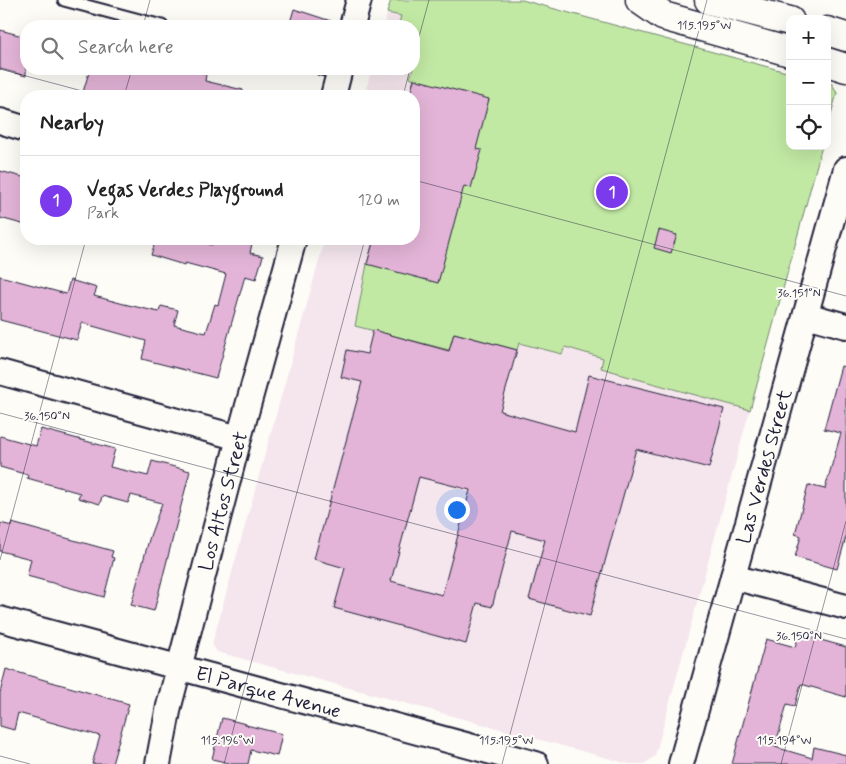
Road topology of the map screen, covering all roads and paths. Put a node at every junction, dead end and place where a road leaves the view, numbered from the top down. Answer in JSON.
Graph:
{"nodes":[{"id":1,"x":64,"y":0,"type":"edge"},
{"id":2,"x":359,"y":0,"type":"edge"},
{"id":3,"x":640,"y":0,"type":"edge"},
{"id":4,"x":709,"y":0,"type":"edge"},
{"id":5,"x":139,"y":20,"type":"edge"},
{"id":6,"x":354,"y":20,"type":"edge"},
{"id":7,"x":786,"y":20,"type":"edge"},
{"id":8,"x":831,"y":32,"type":"edge"},
{"id":9,"x":846,"y":37,"type":"edge"},
{"id":10,"x":786,"y":51,"type":"edge"},
{"id":11,"x":831,"y":63,"type":"edge"},
{"id":12,"x":846,"y":68,"type":"edge"},
{"id":13,"x":334,"y":75,"type":"edge"},
{"id":14,"x":333,"y":90,"type":"edge"},
{"id":15,"x":0,"y":121,"type":"edge"},
{"id":16,"x":20,"y":126,"type":"edge"},
{"id":17,"x":846,"y":169,"type":"edge"},
{"id":18,"x":292,"y":245,"type":"edge"},
{"id":19,"x":806,"y":315,"type":"junction"},
{"id":20,"x":846,"y":326,"type":"edge"},
{"id":21,"x":0,"y":372,"type":"edge"},
{"id":22,"x":239,"y":438,"type":"junction"},
{"id":23,"x":733,"y":577,"type":"junction"},
{"id":24,"x":846,"y":607,"type":"edge"},
{"id":25,"x":0,"y":619,"type":"edge"},
{"id":26,"x":180,"y":668,"type":"junction"},
{"id":27,"x":158,"y":764,"type":"edge"},
{"id":28,"x":536,"y":764,"type":"edge"},
{"id":29,"x":681,"y":764,"type":"edge"}],
"edges":[{"from":1,"to":5,"type":"lane"},
{"from":2,"to":6,"type":"street"},
{"from":3,"to":10,"type":"main road"},
{"from":4,"to":7,"type":"main road"},
{"from":8,"to":9,"type":"main road"},
{"from":11,"to":12,"type":"main road"},
{"from":13,"to":14,"type":"street"},
{"from":15,"to":16,"type":"street"},
{"from":17,"to":19,"type":"street","name":"Las Verdes Street"},
{"from":18,"to":22,"type":"street","name":"Los Altos Street"},
{"from":19,"to":20,"type":"street"},
{"from":19,"to":23,"type":"street","name":"Las Verdes Street"},
{"from":21,"to":22,"type":"street"},
{"from":22,"to":26,"type":"street","name":"Los Altos Street"},
{"from":23,"to":24,"type":"street"},
{"from":23,"to":29,"type":"street","name":"Las Verdes Street"},
{"from":25,"to":26,"type":"street","name":"El Parque Avenue"},
{"from":26,"to":27,"type":"street","name":"Los Altos Street"},
{"from":26,"to":28,"type":"street","name":"El Parque Avenue"}]}
